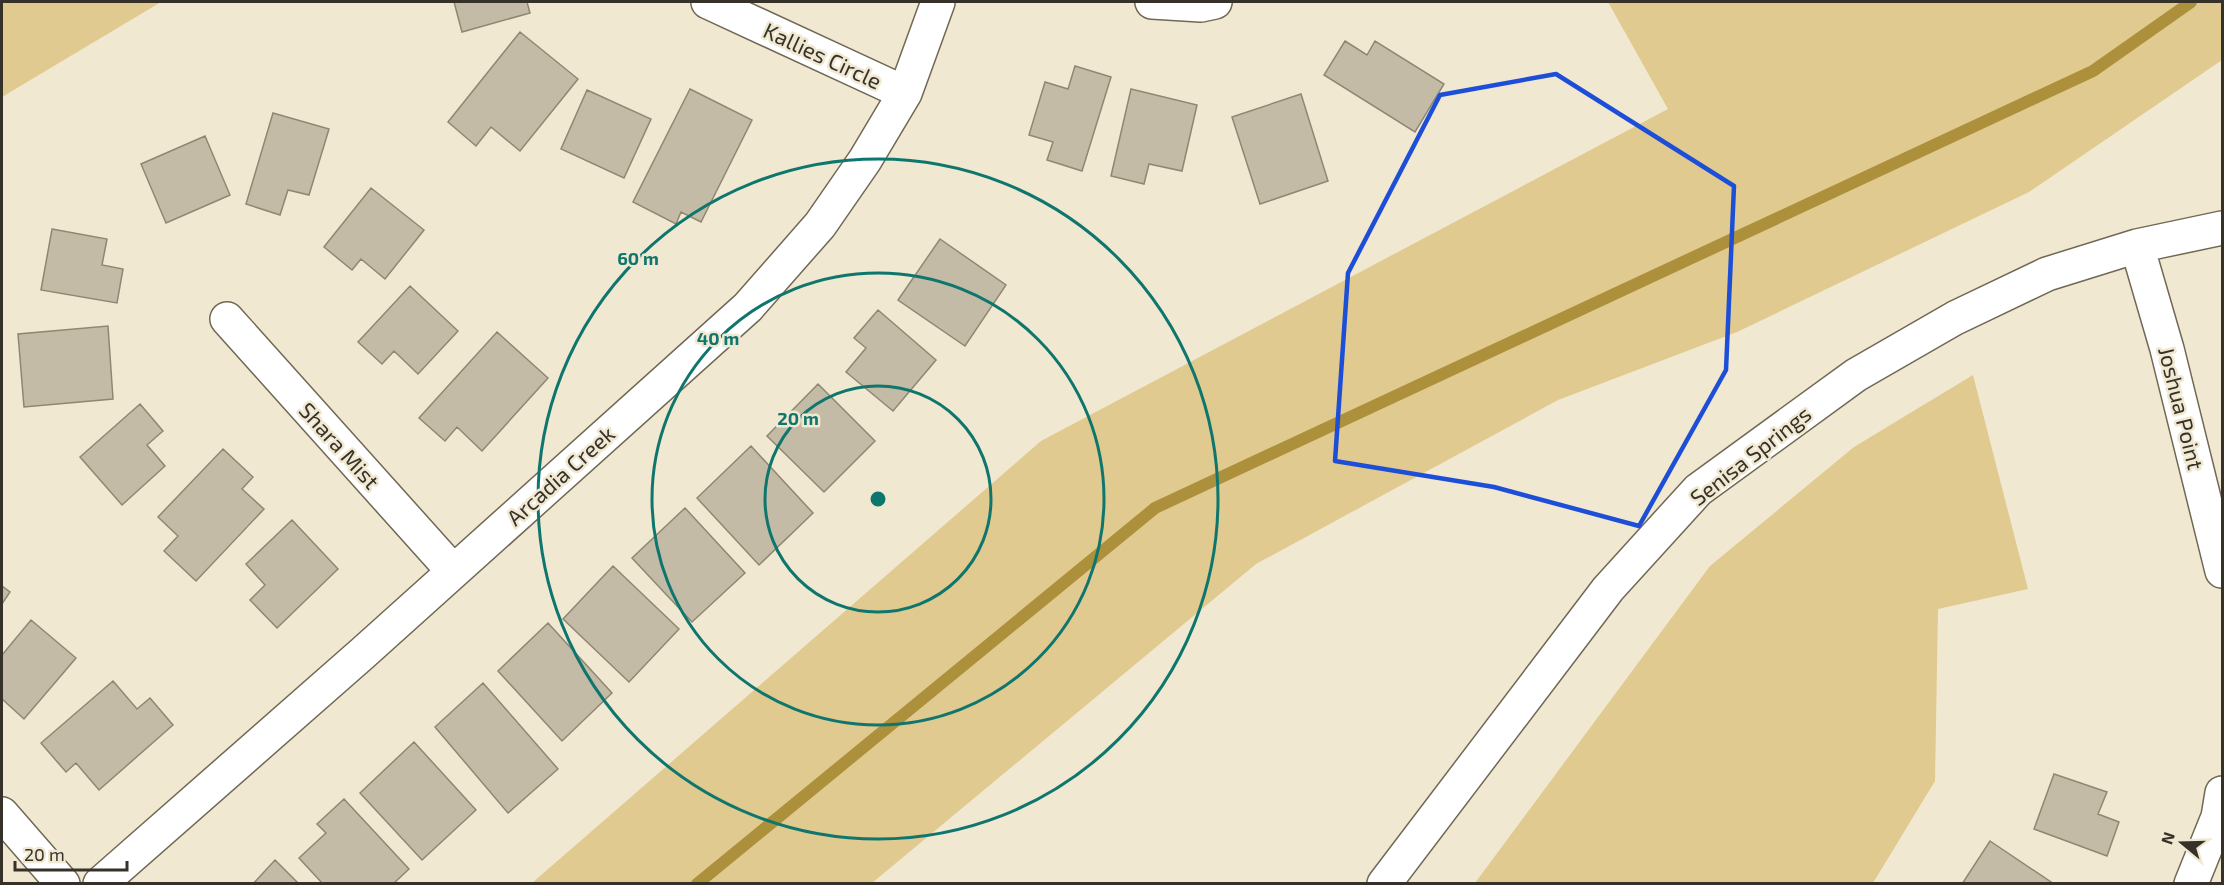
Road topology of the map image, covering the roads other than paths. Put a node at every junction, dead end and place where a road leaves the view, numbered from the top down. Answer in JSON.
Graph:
{"nodes":[{"id":1,"x":708,"y":2,"type":"edge"},
{"id":2,"x":938,"y":2,"type":"edge"},
{"id":3,"x":1152,"y":2,"type":"edge"},
{"id":4,"x":1215,"y":2,"type":"edge"},
{"id":5,"x":905,"y":93,"type":"junction"},
{"id":6,"x":2223,"y":228,"type":"edge"},
{"id":7,"x":2137,"y":246,"type":"junction"},
{"id":8,"x":227,"y":319,"type":"dead end"},
{"id":9,"x":453,"y":571,"type":"junction"},
{"id":10,"x":2223,"y":571,"type":"edge"},
{"id":11,"x":2223,"y":793,"type":"edge"},
{"id":12,"x":2,"y":814,"type":"edge"},
{"id":13,"x":63,"y":884,"type":"edge"},
{"id":14,"x":100,"y":884,"type":"edge"},
{"id":15,"x":1384,"y":884,"type":"edge"},
{"id":16,"x":2191,"y":884,"type":"edge"}],
"edges":[{"from":1,"to":5,"type":"street","name":"Kallies Circle"},
{"from":2,"to":5,"type":"street","name":"Arcadia Creek"},
{"from":3,"to":4,"type":"street"},
{"from":5,"to":9,"type":"street","name":"Arcadia Creek"},
{"from":6,"to":7,"type":"street","name":"Senisa Springs"},
{"from":7,"to":10,"type":"street","name":"Joshua Point"},
{"from":7,"to":15,"type":"street","name":"Senisa Springs"},
{"from":8,"to":9,"type":"street","name":"Shara Mist"},
{"from":9,"to":14,"type":"street","name":"Arcadia Creek"},
{"from":11,"to":16,"type":"street"},
{"from":12,"to":13,"type":"street"}]}
